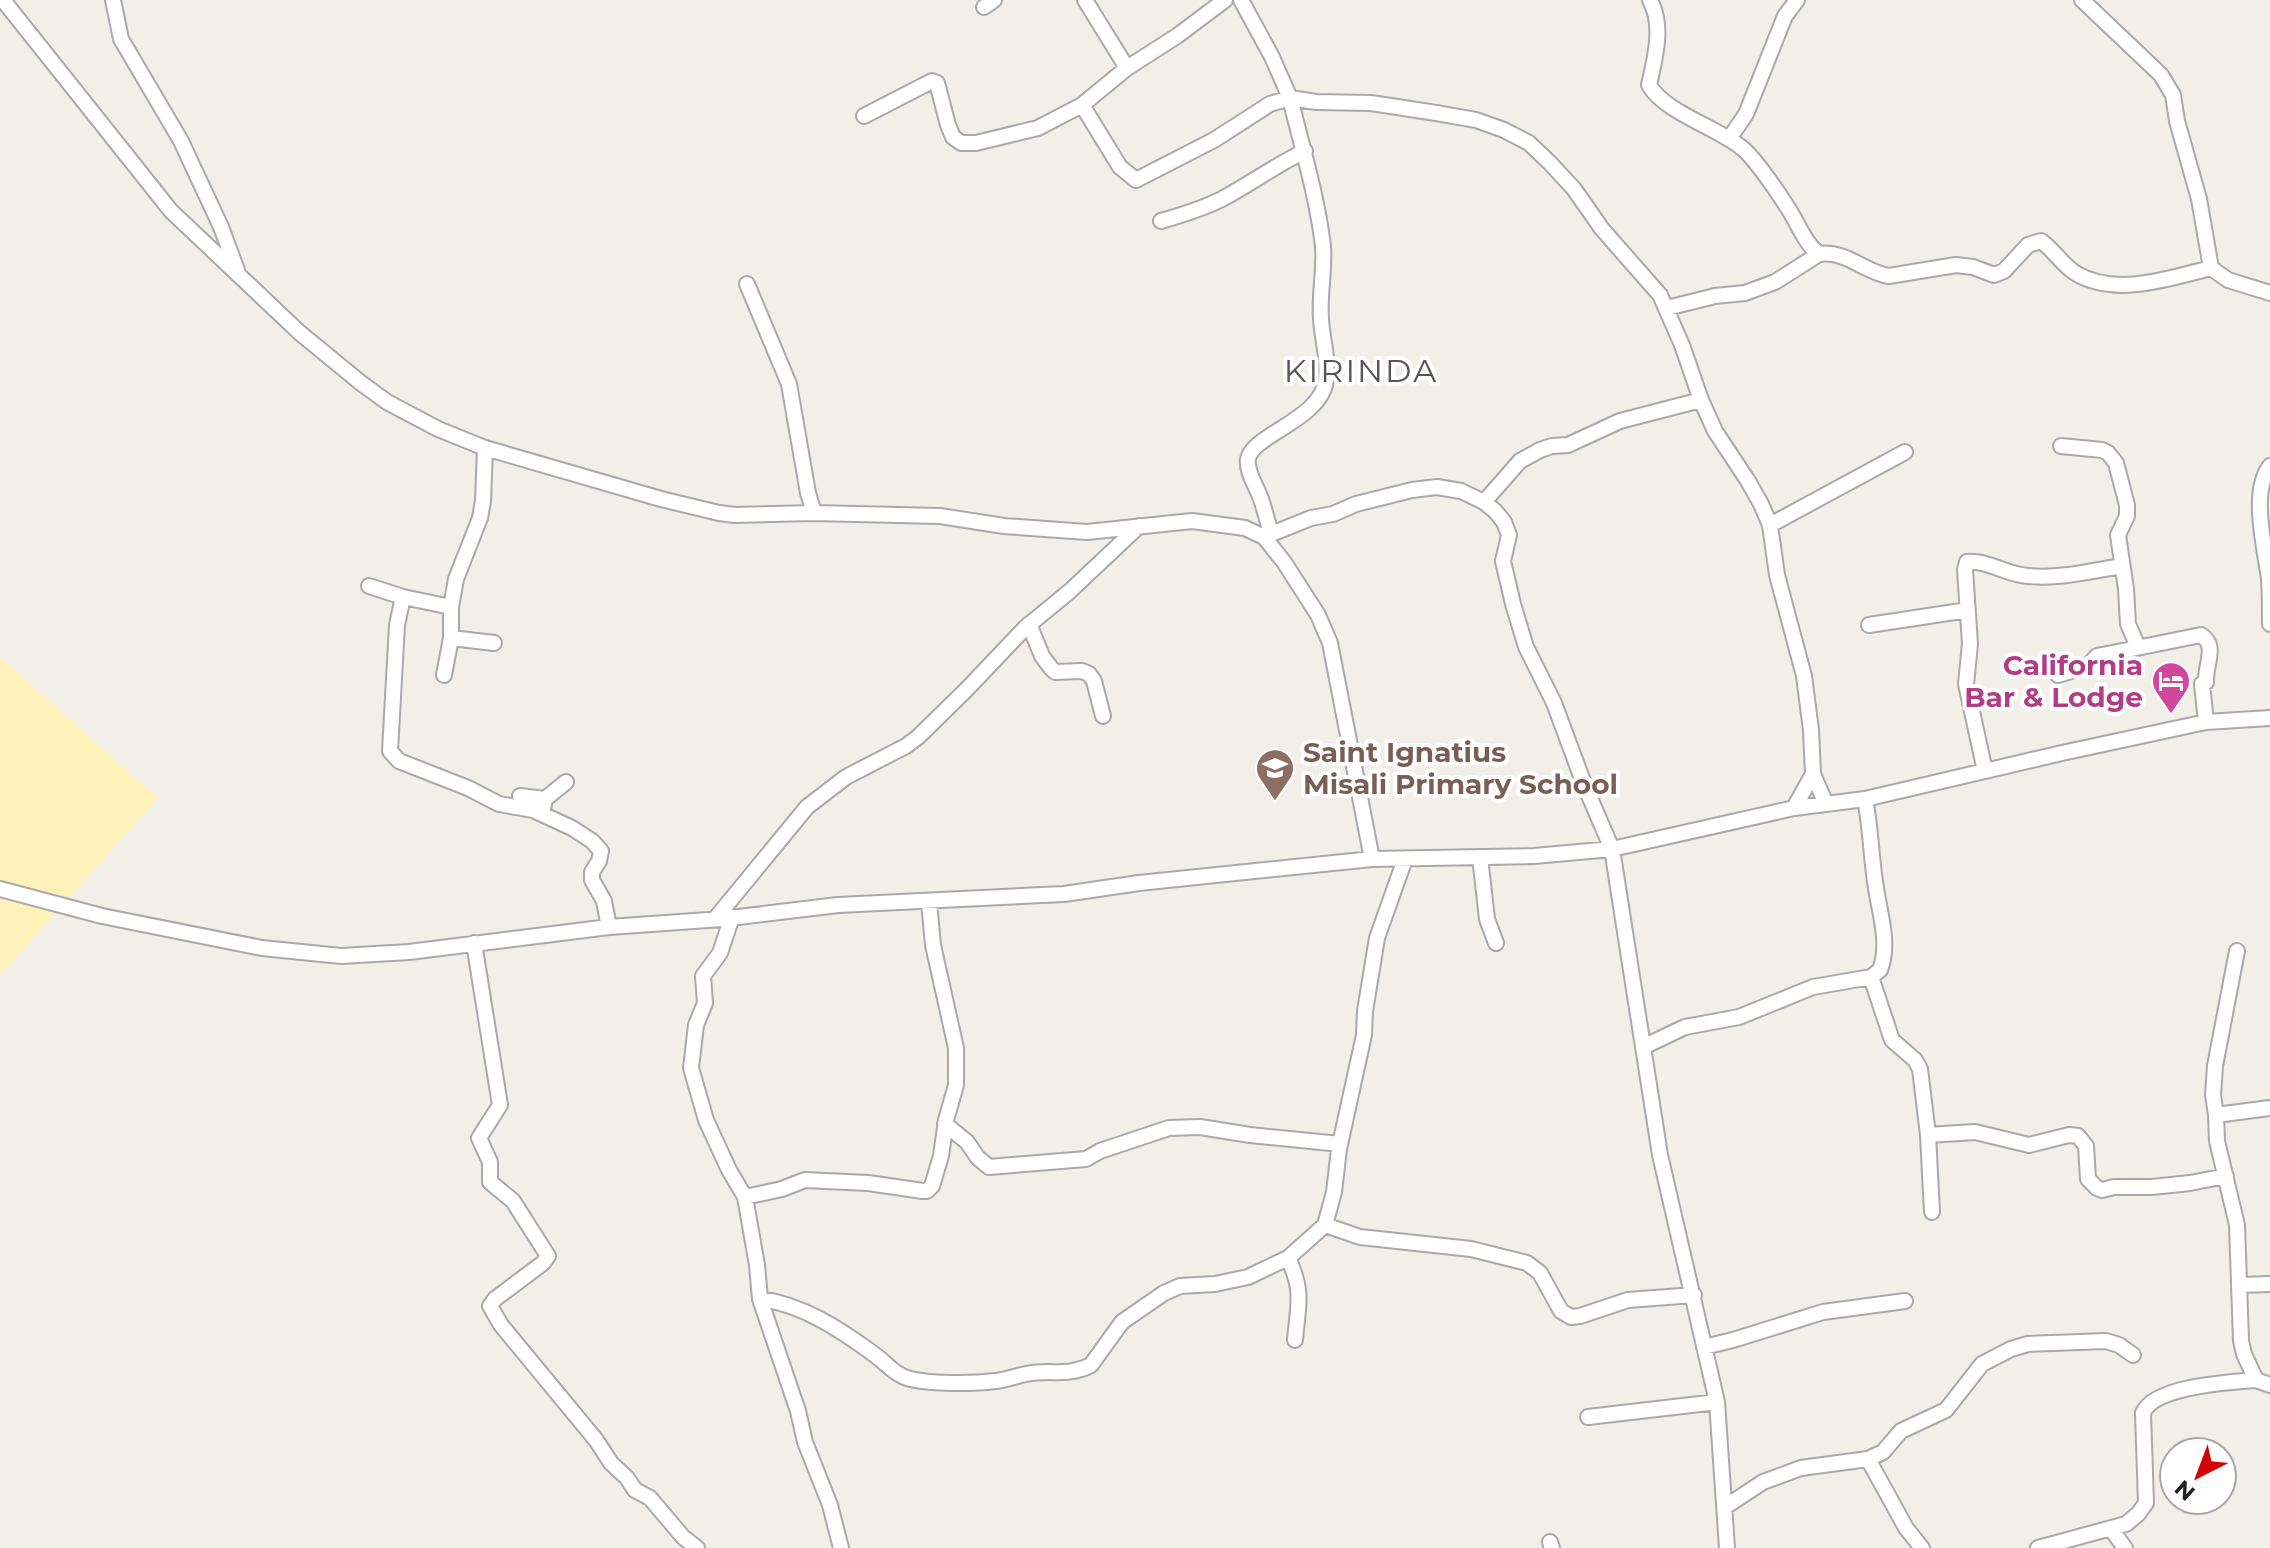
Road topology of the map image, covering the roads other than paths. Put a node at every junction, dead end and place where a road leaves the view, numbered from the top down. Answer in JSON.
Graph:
{"nodes":[{"id":1,"x":3,"y":0,"type":"edge"},
{"id":2,"x":113,"y":0,"type":"edge"},
{"id":3,"x":1085,"y":0,"type":"edge"},
{"id":4,"x":1225,"y":0,"type":"edge"},
{"id":5,"x":1241,"y":0,"type":"edge"},
{"id":6,"x":1650,"y":0,"type":"edge"},
{"id":7,"x":1797,"y":0,"type":"edge"},
{"id":8,"x":2082,"y":0,"type":"edge"},
{"id":9,"x":1127,"y":68,"type":"junction"},
{"id":10,"x":1290,"y":98,"type":"junction"},
{"id":11,"x":1082,"y":105,"type":"junction"},
{"id":12,"x":864,"y":116,"type":"dead end"},
{"id":13,"x":1729,"y":139,"type":"junction"},
{"id":14,"x":1305,"y":151,"type":"junction"},
{"id":15,"x":1161,"y":221,"type":"dead end"},
{"id":16,"x":1813,"y":250,"type":"junction"},
{"id":17,"x":2211,"y":268,"type":"junction"},
{"id":18,"x":238,"y":274,"type":"junction"},
{"id":19,"x":747,"y":284,"type":"dead end"},
{"id":20,"x":2270,"y":293,"type":"edge"},
{"id":21,"x":1667,"y":308,"type":"junction"},
{"id":22,"x":1701,"y":400,"type":"junction"},
{"id":23,"x":2061,"y":446,"type":"dead end"},
{"id":24,"x":485,"y":448,"type":"junction"},
{"id":25,"x":1905,"y":452,"type":"dead end"},
{"id":26,"x":2270,"y":466,"type":"edge"},
{"id":27,"x":1484,"y":502,"type":"junction"},
{"id":28,"x":814,"y":513,"type":"junction"},
{"id":29,"x":1139,"y":525,"type":"junction"},
{"id":30,"x":1770,"y":525,"type":"junction"},
{"id":31,"x":1267,"y":536,"type":"junction"},
{"id":32,"x":2122,"y":566,"type":"junction"},
{"id":33,"x":369,"y":586,"type":"dead end"},
{"id":34,"x":403,"y":597,"type":"junction"},
{"id":35,"x":451,"y":607,"type":"junction"},
{"id":36,"x":1968,"y":610,"type":"junction"},
{"id":37,"x":1029,"y":624,"type":"junction"},
{"id":38,"x":2270,"y":624,"type":"edge"},
{"id":39,"x":1869,"y":625,"type":"dead end"},
{"id":40,"x":451,"y":638,"type":"junction"},
{"id":41,"x":494,"y":643,"type":"dead end"},
{"id":42,"x":2138,"y":647,"type":"junction"},
{"id":43,"x":444,"y":675,"type":"dead end"},
{"id":44,"x":2058,"y":675,"type":"dead end"},
{"id":45,"x":1103,"y":716,"type":"dead end"},
{"id":46,"x":2270,"y":718,"type":"edge"},
{"id":47,"x":2206,"y":722,"type":"junction"},
{"id":48,"x":1985,"y":771,"type":"junction"},
{"id":49,"x":1813,"y":774,"type":"junction"},
{"id":50,"x":566,"y":782,"type":"dead end"},
{"id":51,"x":520,"y":796,"type":"dead end"},
{"id":52,"x":545,"y":799,"type":"junction"},
{"id":53,"x":1865,"y":799,"type":"junction"},
{"id":54,"x":1826,"y":804,"type":"junction"},
{"id":55,"x":1794,"y":808,"type":"junction"},
{"id":56,"x":542,"y":814,"type":"junction"},
{"id":57,"x":1612,"y":849,"type":"junction"},
{"id":58,"x":1480,"y":857,"type":"junction"},
{"id":59,"x":1372,"y":859,"type":"junction"},
{"id":60,"x":1405,"y":859,"type":"junction"},
{"id":61,"x":0,"y":889,"type":"edge"},
{"id":62,"x":929,"y":902,"type":"junction"},
{"id":63,"x":732,"y":917,"type":"junction"},
{"id":64,"x":715,"y":919,"type":"junction"},
{"id":65,"x":609,"y":927,"type":"junction"},
{"id":66,"x":474,"y":943,"type":"junction"},
{"id":67,"x":1496,"y":943,"type":"dead end"},
{"id":68,"x":2237,"y":951,"type":"dead end"},
{"id":69,"x":1871,"y":977,"type":"junction"},
{"id":70,"x":1643,"y":1047,"type":"junction"},
{"id":71,"x":2270,"y":1108,"type":"edge"},
{"id":72,"x":2216,"y":1115,"type":"junction"},
{"id":73,"x":945,"y":1124,"type":"junction"},
{"id":74,"x":1928,"y":1135,"type":"junction"},
{"id":75,"x":1340,"y":1144,"type":"junction"},
{"id":76,"x":2226,"y":1176,"type":"junction"},
{"id":77,"x":745,"y":1197,"type":"junction"},
{"id":78,"x":1932,"y":1212,"type":"dead end"},
{"id":79,"x":1325,"y":1225,"type":"junction"},
{"id":80,"x":1288,"y":1258,"type":"junction"},
{"id":81,"x":2270,"y":1284,"type":"edge"},
{"id":82,"x":2240,"y":1285,"type":"junction"},
{"id":83,"x":1694,"y":1295,"type":"junction"},
{"id":84,"x":760,"y":1299,"type":"junction"},
{"id":85,"x":1905,"y":1301,"type":"dead end"},
{"id":86,"x":1295,"y":1340,"type":"dead end"},
{"id":87,"x":1704,"y":1347,"type":"junction"},
{"id":88,"x":2133,"y":1355,"type":"dead end"},
{"id":89,"x":2263,"y":1382,"type":"edge"},
{"id":90,"x":1717,"y":1402,"type":"junction"},
{"id":91,"x":1588,"y":1417,"type":"dead end"},
{"id":92,"x":1868,"y":1459,"type":"junction"},
{"id":93,"x":1725,"y":1507,"type":"junction"},
{"id":94,"x":2111,"y":1529,"type":"junction"},
{"id":95,"x":697,"y":1548,"type":"edge"},
{"id":96,"x":841,"y":1548,"type":"edge"},
{"id":97,"x":1727,"y":1548,"type":"edge"},
{"id":98,"x":1922,"y":1548,"type":"edge"},
{"id":99,"x":2038,"y":1548,"type":"edge"},
{"id":100,"x":2125,"y":1548,"type":"edge"}],
"edges":[{"from":1,"to":18,"type":"street"},
{"from":2,"to":18,"type":"street"},
{"from":3,"to":9,"type":"street"},
{"from":4,"to":9,"type":"street"},
{"from":5,"to":10,"type":"street"},
{"from":6,"to":13,"type":"street"},
{"from":7,"to":13,"type":"street"},
{"from":8,"to":17,"type":"street"},
{"from":9,"to":11,"type":"street"},
{"from":10,"to":11,"type":"street"},
{"from":10,"to":14,"type":"street"},
{"from":10,"to":21,"type":"street"},
{"from":11,"to":12,"type":"street"},
{"from":13,"to":16,"type":"street"},
{"from":14,"to":15,"type":"street"},
{"from":14,"to":31,"type":"street"},
{"from":16,"to":17,"type":"street"},
{"from":16,"to":21,"type":"street"},
{"from":17,"to":20,"type":"street"},
{"from":18,"to":24,"type":"street"},
{"from":19,"to":28,"type":"street"},
{"from":21,"to":22,"type":"street"},
{"from":22,"to":27,"type":"street"},
{"from":22,"to":30,"type":"street"},
{"from":23,"to":32,"type":"street"},
{"from":24,"to":28,"type":"street"},
{"from":24,"to":35,"type":"street"},
{"from":25,"to":30,"type":"street"},
{"from":26,"to":38,"type":"street"},
{"from":27,"to":31,"type":"street"},
{"from":27,"to":57,"type":"street"},
{"from":28,"to":29,"type":"street"},
{"from":29,"to":31,"type":"street"},
{"from":29,"to":37,"type":"street"},
{"from":30,"to":49,"type":"street"},
{"from":31,"to":59,"type":"street"},
{"from":32,"to":36,"type":"street"},
{"from":32,"to":42,"type":"street"},
{"from":33,"to":34,"type":"street"},
{"from":34,"to":35,"type":"street"},
{"from":34,"to":56,"type":"street"},
{"from":35,"to":40,"type":"street"},
{"from":36,"to":39,"type":"street"},
{"from":36,"to":48,"type":"street"},
{"from":37,"to":45,"type":"street"},
{"from":37,"to":64,"type":"street"},
{"from":40,"to":41,"type":"street"},
{"from":40,"to":43,"type":"street"},
{"from":42,"to":44,"type":"street"},
{"from":42,"to":47,"type":"street"},
{"from":46,"to":47,"type":"street"},
{"from":47,"to":48,"type":"street"},
{"from":48,"to":53,"type":"street"},
{"from":49,"to":54,"type":"street"},
{"from":49,"to":55,"type":"street"},
{"from":50,"to":52,"type":"street"},
{"from":51,"to":52,"type":"street"},
{"from":52,"to":56,"type":"street"},
{"from":53,"to":54,"type":"street"},
{"from":53,"to":69,"type":"street"},
{"from":54,"to":55,"type":"street"},
{"from":55,"to":57,"type":"street"},
{"from":56,"to":65,"type":"street"},
{"from":57,"to":58,"type":"street"},
{"from":57,"to":70,"type":"street"},
{"from":58,"to":60,"type":"street"},
{"from":58,"to":67,"type":"street"},
{"from":59,"to":60,"type":"street"},
{"from":59,"to":62,"type":"street"},
{"from":60,"to":75,"type":"street"},
{"from":61,"to":66,"type":"street"},
{"from":62,"to":63,"type":"street"},
{"from":62,"to":73,"type":"street"},
{"from":63,"to":64,"type":"street"},
{"from":63,"to":77,"type":"street"},
{"from":64,"to":65,"type":"street"},
{"from":65,"to":66,"type":"street"},
{"from":66,"to":95,"type":"street"},
{"from":68,"to":72,"type":"street"},
{"from":69,"to":70,"type":"street"},
{"from":69,"to":74,"type":"street"},
{"from":70,"to":83,"type":"street"},
{"from":71,"to":72,"type":"street"},
{"from":72,"to":76,"type":"street"},
{"from":73,"to":75,"type":"street"},
{"from":73,"to":77,"type":"street"},
{"from":74,"to":76,"type":"street"},
{"from":74,"to":78,"type":"street"},
{"from":75,"to":79,"type":"street"},
{"from":76,"to":82,"type":"street"},
{"from":77,"to":84,"type":"street"},
{"from":79,"to":80,"type":"street"},
{"from":79,"to":83,"type":"street"},
{"from":80,"to":84,"type":"street"},
{"from":80,"to":86,"type":"street"},
{"from":81,"to":82,"type":"street"},
{"from":82,"to":89,"type":"street"},
{"from":83,"to":87,"type":"street"},
{"from":84,"to":96,"type":"street"},
{"from":85,"to":87,"type":"street"},
{"from":87,"to":90,"type":"street"},
{"from":88,"to":92,"type":"street"},
{"from":89,"to":94,"type":"street"},
{"from":90,"to":91,"type":"street"},
{"from":90,"to":93,"type":"street"},
{"from":92,"to":93,"type":"street"},
{"from":92,"to":98,"type":"street"},
{"from":93,"to":97,"type":"street"},
{"from":94,"to":99,"type":"street"},
{"from":94,"to":100,"type":"street"}]}
